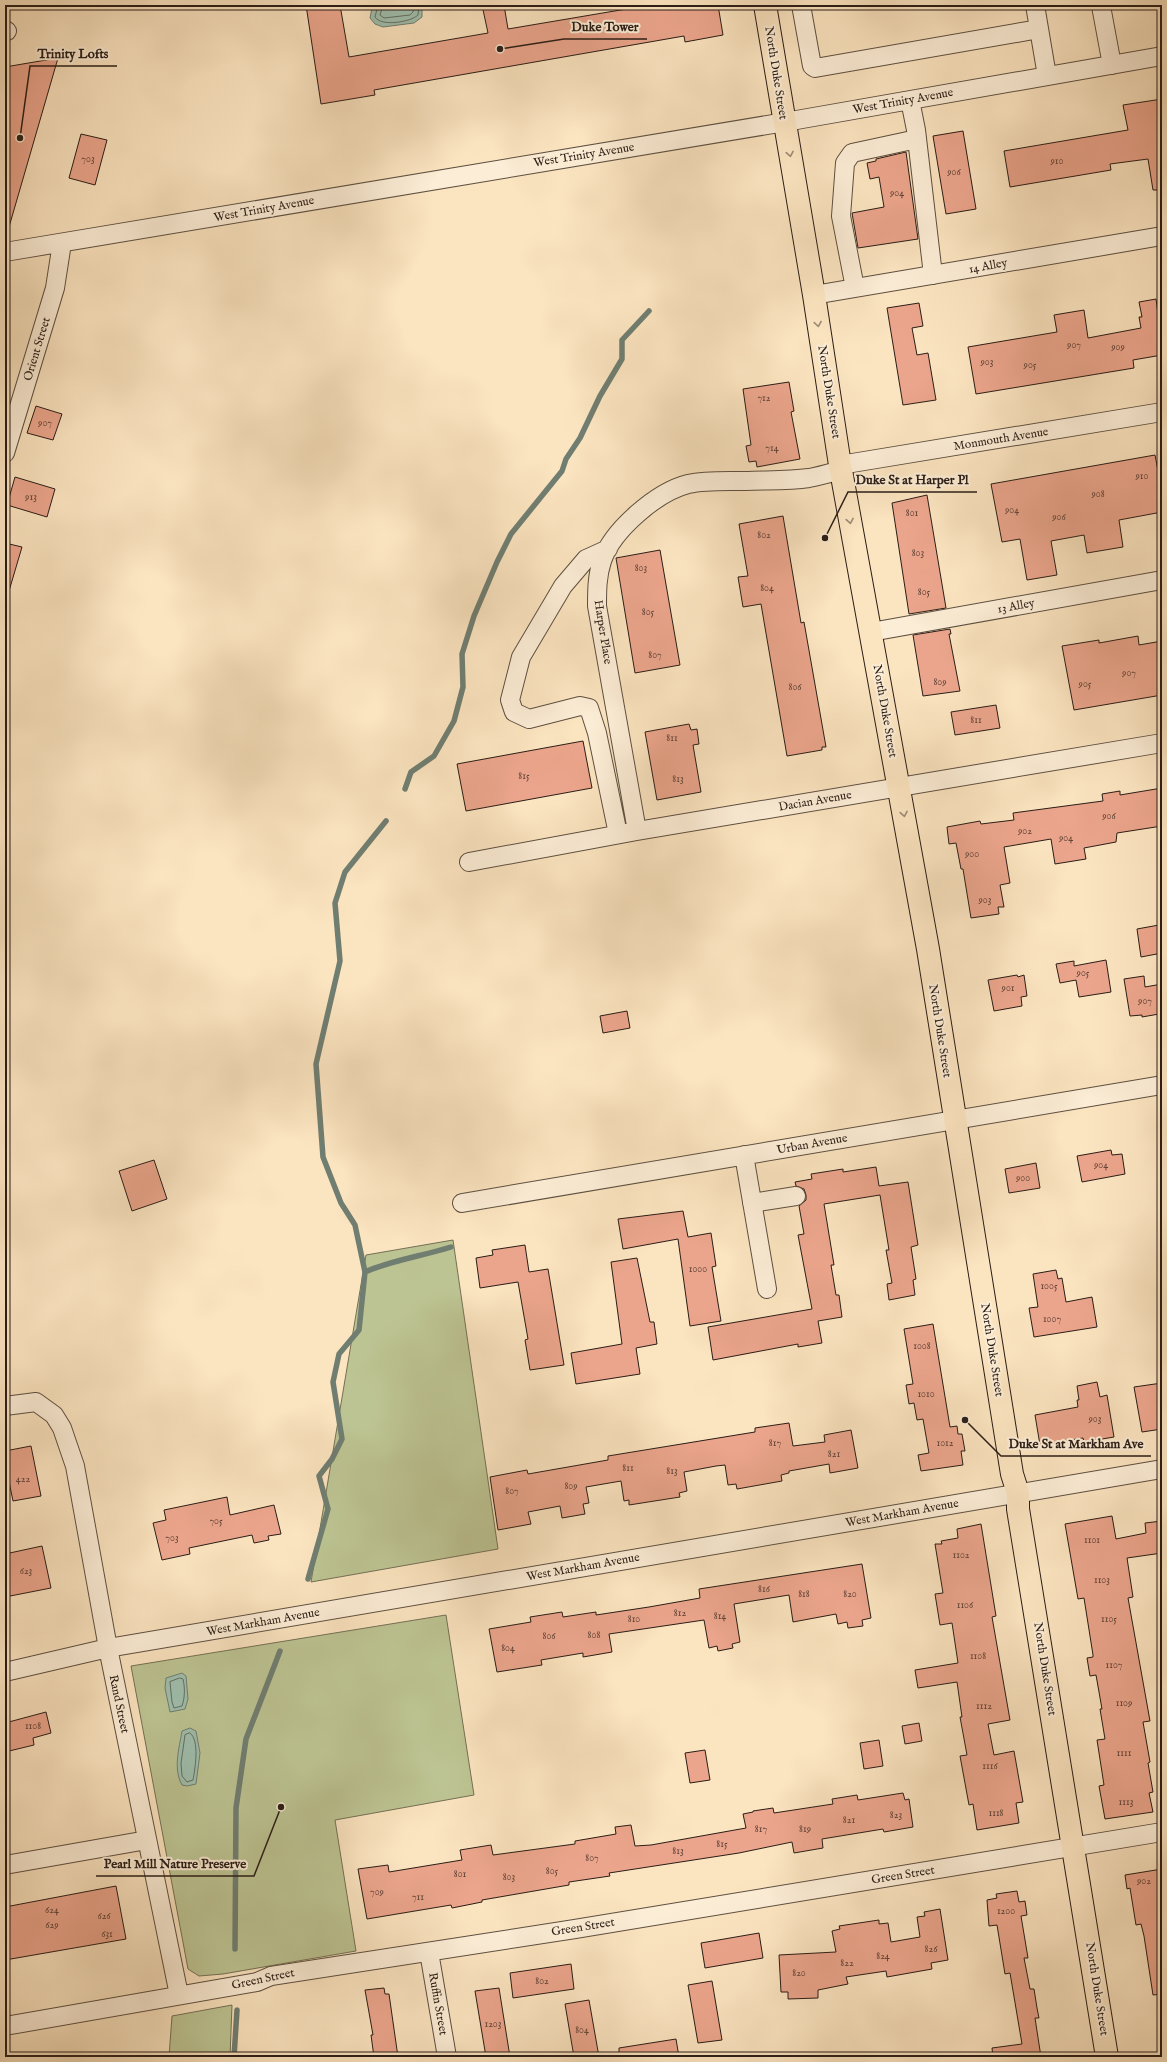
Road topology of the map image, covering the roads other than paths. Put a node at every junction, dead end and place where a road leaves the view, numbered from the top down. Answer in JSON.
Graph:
{"nodes":[{"id":1,"x":765,"y":5,"type":"edge"},
{"id":2,"x":802,"y":5,"type":"edge"},
{"id":3,"x":1034,"y":5,"type":"edge"},
{"id":4,"x":1101,"y":6,"type":"edge"},
{"id":5,"x":1039,"y":29,"type":"junction"},
{"id":6,"x":1162,"y":56,"type":"edge"},
{"id":7,"x":1112,"y":65,"type":"junction"},
{"id":8,"x":1047,"y":76,"type":"junction"},
{"id":9,"x":910,"y":100,"type":"junction"},
{"id":10,"x":784,"y":122,"type":"junction"},
{"id":11,"x":917,"y":139,"type":"junction"},
{"id":12,"x":1162,"y":236,"type":"edge"},
{"id":13,"x":62,"y":243,"type":"junction"},
{"id":14,"x":5,"y":252,"type":"edge"},
{"id":15,"x":933,"y":275,"type":"junction"},
{"id":16,"x":855,"y":288,"type":"junction"},
{"id":17,"x":814,"y":295,"type":"junction"},
{"id":18,"x":1162,"y":412,"type":"edge"},
{"id":19,"x":5,"y":453,"type":"edge"},
{"id":20,"x":841,"y":468,"type":"junction"},
{"id":21,"x":608,"y":549,"type":"junction"},
{"id":22,"x":1162,"y":580,"type":"edge"},
{"id":23,"x":871,"y":632,"type":"junction"},
{"id":24,"x":1162,"y":743,"type":"edge"},
{"id":25,"x":899,"y":787,"type":"junction"},
{"id":26,"x":637,"y":831,"type":"junction"},
{"id":27,"x":618,"y":834,"type":"junction"},
{"id":28,"x":469,"y":862,"type":"dead end"},
{"id":29,"x":1162,"y":1084,"type":"edge"},
{"id":30,"x":954,"y":1120,"type":"junction"},
{"id":31,"x":744,"y":1156,"type":"junction"},
{"id":32,"x":796,"y":1196,"type":"dead end"},
{"id":33,"x":462,"y":1203,"type":"dead end"},
{"id":34,"x":752,"y":1203,"type":"junction"},
{"id":35,"x":767,"y":1289,"type":"dead end"},
{"id":36,"x":5,"y":1406,"type":"edge"},
{"id":37,"x":1162,"y":1469,"type":"edge"},
{"id":38,"x":1018,"y":1493,"type":"junction"},
{"id":39,"x":108,"y":1648,"type":"junction"},
{"id":40,"x":5,"y":1672,"type":"edge"},
{"id":41,"x":1162,"y":1832,"type":"edge"},
{"id":42,"x":147,"y":1840,"type":"junction"},
{"id":43,"x":1074,"y":1846,"type":"junction"},
{"id":44,"x":5,"y":1865,"type":"edge"},
{"id":45,"x":429,"y":1952,"type":"junction"},
{"id":46,"x":179,"y":1995,"type":"junction"},
{"id":47,"x":5,"y":2026,"type":"edge"},
{"id":48,"x":447,"y":2057,"type":"edge"},
{"id":49,"x":1108,"y":2057,"type":"edge"}],
"edges":[{"from":1,"to":10,"type":"main road","name":"North Duke Street"},
{"from":2,"to":5,"type":"street"},
{"from":3,"to":5,"type":"street"},
{"from":4,"to":7,"type":"street"},
{"from":5,"to":8,"type":"street"},
{"from":6,"to":7,"type":"street","name":"West Trinity Avenue"},
{"from":7,"to":8,"type":"street","name":"West Trinity Avenue"},
{"from":8,"to":9,"type":"street","name":"West Trinity Avenue"},
{"from":9,"to":10,"type":"street","name":"West Trinity Avenue"},
{"from":9,"to":11,"type":"street"},
{"from":10,"to":13,"type":"street","name":"West Trinity Avenue"},
{"from":10,"to":17,"type":"main road","name":"North Duke Street","one_way":true},
{"from":11,"to":15,"type":"street"},
{"from":11,"to":16,"type":"street"},
{"from":12,"to":15,"type":"street","name":"14 Alley"},
{"from":13,"to":14,"type":"street","name":"West Trinity Avenue"},
{"from":13,"to":19,"type":"street","name":"Orient Street"},
{"from":15,"to":16,"type":"street","name":"14 Alley"},
{"from":16,"to":17,"type":"street","name":"14 Alley"},
{"from":17,"to":20,"type":"main road","name":"North Duke Street","one_way":true},
{"from":18,"to":20,"type":"street","name":"Monmouth Avenue"},
{"from":20,"to":21,"type":"street","name":"Harper Place"},
{"from":20,"to":23,"type":"main road","name":"North Duke Street","one_way":true},
{"from":21,"to":26,"type":"street","name":"Harper Place"},
{"from":21,"to":27,"type":"street"},
{"from":22,"to":23,"type":"street","name":"13 Alley"},
{"from":23,"to":25,"type":"main road","name":"North Duke Street"},
{"from":24,"to":25,"type":"street","name":"Dacian Avenue"},
{"from":25,"to":26,"type":"street","name":"Dacian Avenue"},
{"from":25,"to":30,"type":"main road","name":"North Duke Street","one_way":true},
{"from":26,"to":27,"type":"street","name":"Dacian Avenue"},
{"from":27,"to":28,"type":"street","name":"Dacian Avenue"},
{"from":29,"to":30,"type":"street","name":"Urban Avenue"},
{"from":30,"to":31,"type":"street","name":"Urban Avenue"},
{"from":30,"to":38,"type":"main road","name":"North Duke Street"},
{"from":31,"to":33,"type":"street","name":"Urban Avenue"},
{"from":31,"to":34,"type":"street"},
{"from":32,"to":34,"type":"street"},
{"from":34,"to":35,"type":"street"},
{"from":36,"to":39,"type":"street","name":"Rand Street"},
{"from":37,"to":38,"type":"street","name":"West Markham Avenue"},
{"from":38,"to":39,"type":"street","name":"West Markham Avenue"},
{"from":38,"to":43,"type":"main road","name":"North Duke Street"},
{"from":39,"to":40,"type":"street","name":"West Markham Avenue"},
{"from":39,"to":42,"type":"street","name":"Rand Street"},
{"from":41,"to":43,"type":"street","name":"Green Street"},
{"from":42,"to":44,"type":"street"},
{"from":42,"to":46,"type":"street","name":"Rand Street"},
{"from":43,"to":45,"type":"street","name":"Green Street"},
{"from":43,"to":49,"type":"main road","name":"North Duke Street"},
{"from":45,"to":46,"type":"street","name":"Green Street"},
{"from":45,"to":48,"type":"street","name":"Ruffin Street"},
{"from":46,"to":47,"type":"street","name":"Green Street"}]}
